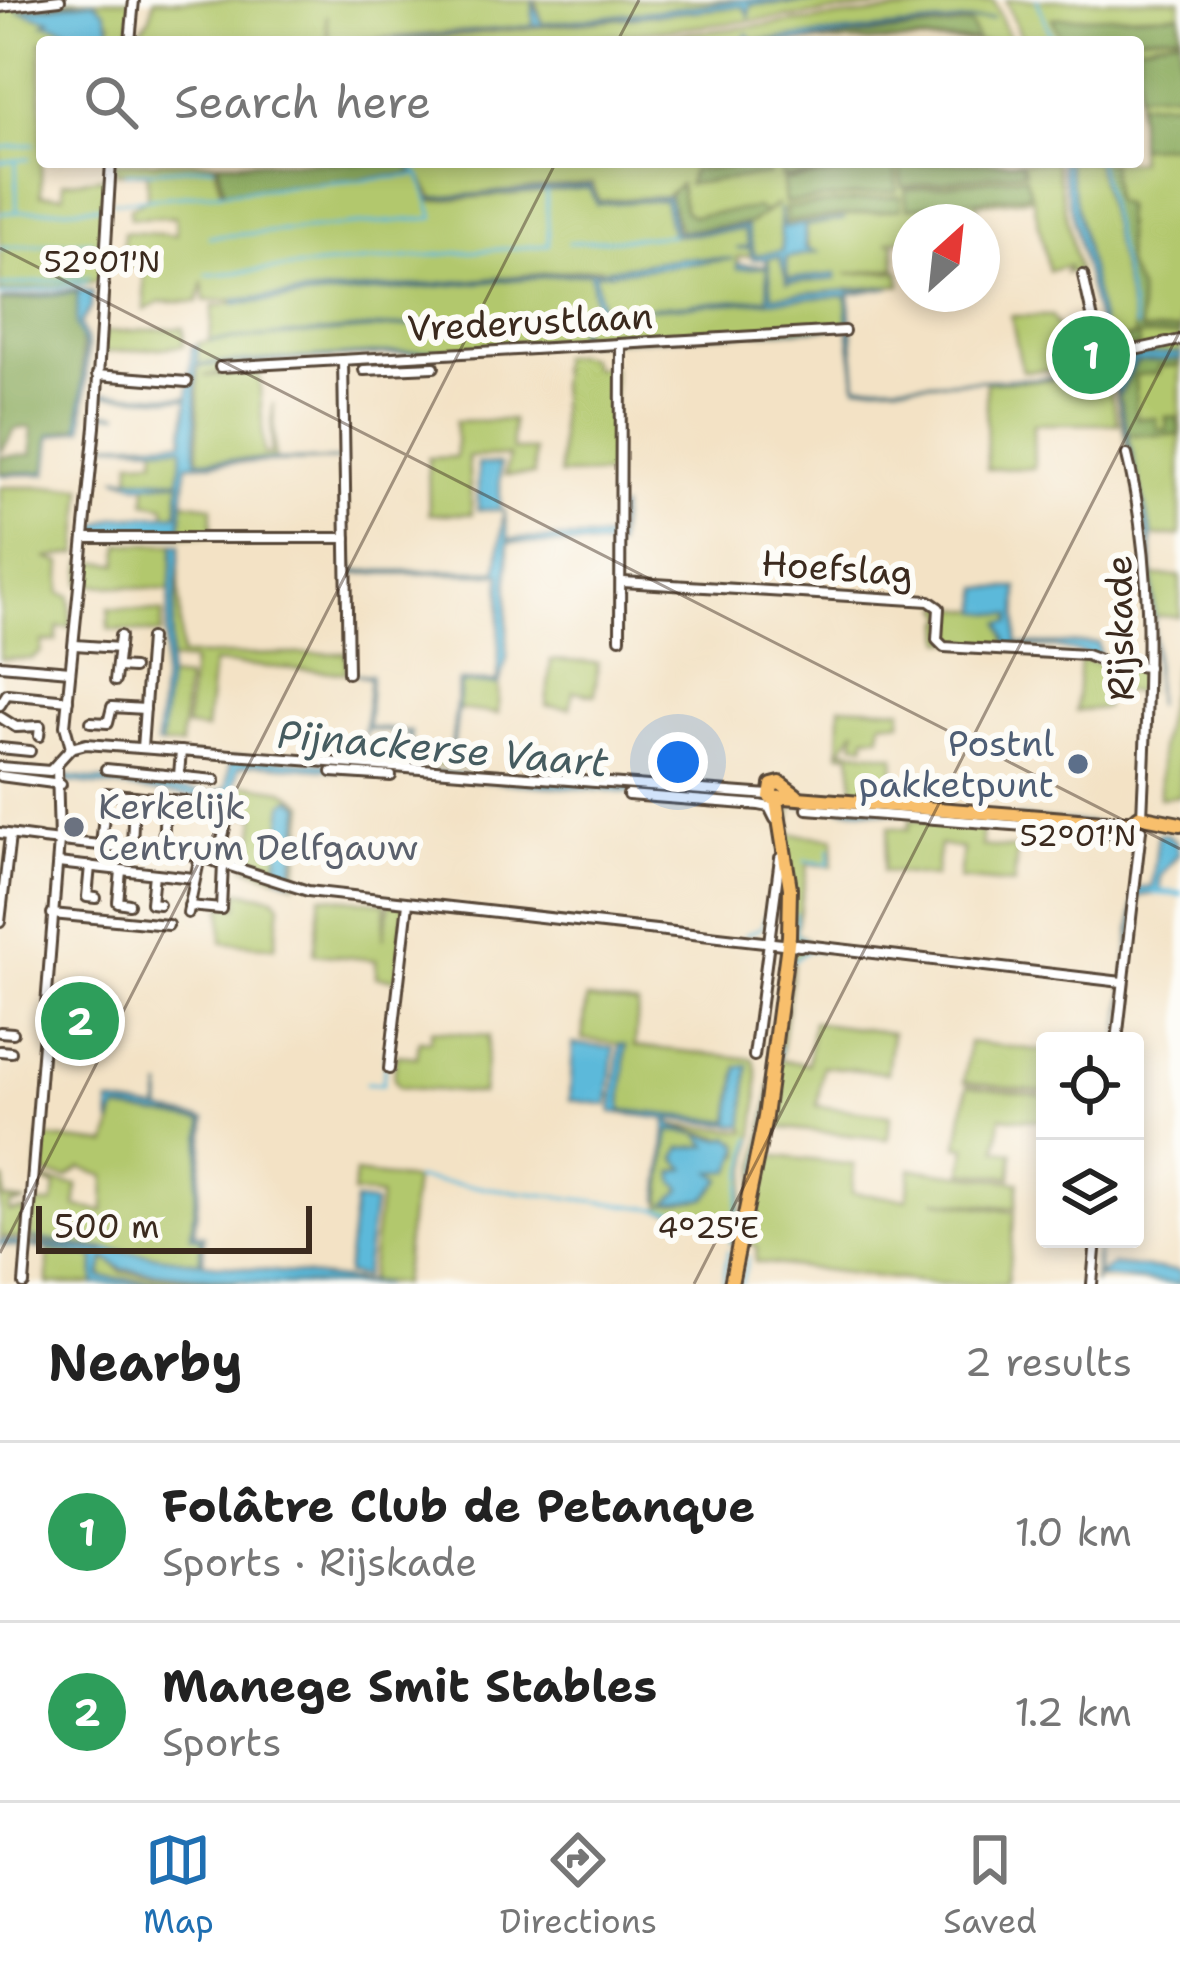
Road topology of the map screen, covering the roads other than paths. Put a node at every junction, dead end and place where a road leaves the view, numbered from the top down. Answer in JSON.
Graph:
{"nodes":[{"id":1,"x":60,"y":0,"type":"edge"},
{"id":2,"x":134,"y":0,"type":"edge"},
{"id":3,"x":0,"y":7,"type":"edge"},
{"id":4,"x":131,"y":36,"type":"edge"},
{"id":5,"x":111,"y":168,"type":"edge"},
{"id":6,"x":1084,"y":275,"type":"dead end"},
{"id":7,"x":844,"y":331,"type":"dead end"},
{"id":8,"x":1180,"y":340,"type":"edge"},
{"id":9,"x":621,"y":344,"type":"junction"},
{"id":10,"x":1100,"y":349,"type":"junction"},
{"id":11,"x":429,"y":355,"type":"junction"},
{"id":12,"x":343,"y":360,"type":"junction"},
{"id":13,"x":371,"y":366,"type":"junction"},
{"id":14,"x":220,"y":367,"type":"dead end"},
{"id":15,"x":1105,"y":369,"type":"dead end"},
{"id":16,"x":97,"y":375,"type":"junction"},
{"id":17,"x":187,"y":382,"type":"dead end"},
{"id":18,"x":1127,"y":455,"type":"dead end"},
{"id":19,"x":84,"y":538,"type":"junction"},
{"id":20,"x":346,"y":538,"type":"junction"},
{"id":21,"x":623,"y":582,"type":"junction"},
{"id":22,"x":120,"y":636,"type":"dead end"},
{"id":23,"x":150,"y":638,"type":"dead end"},
{"id":24,"x":620,"y":638,"type":"dead end"},
{"id":25,"x":75,"y":645,"type":"junction"},
{"id":26,"x":119,"y":648,"type":"junction"},
{"id":27,"x":0,"y":665,"type":"edge"},
{"id":28,"x":118,"y":667,"type":"junction"},
{"id":29,"x":1148,"y":667,"type":"junction"},
{"id":30,"x":139,"y":668,"type":"junction"},
{"id":31,"x":70,"y":670,"type":"junction"},
{"id":32,"x":348,"y":673,"type":"dead end"},
{"id":33,"x":116,"y":681,"type":"dead end"},
{"id":34,"x":3,"y":696,"type":"edge"},
{"id":35,"x":68,"y":700,"type":"junction"},
{"id":36,"x":145,"y":709,"type":"junction"},
{"id":37,"x":0,"y":717,"type":"edge"},
{"id":38,"x":91,"y":722,"type":"dead end"},
{"id":39,"x":16,"y":727,"type":"junction"},
{"id":40,"x":39,"y":736,"type":"dead end"},
{"id":41,"x":0,"y":748,"type":"edge"},
{"id":42,"x":70,"y":748,"type":"junction"},
{"id":43,"x":142,"y":748,"type":"junction"},
{"id":44,"x":14,"y":749,"type":"junction"},
{"id":45,"x":30,"y":751,"type":"dead end"},
{"id":46,"x":182,"y":751,"type":"junction"},
{"id":47,"x":0,"y":766,"type":"edge"},
{"id":48,"x":106,"y":769,"type":"dead end"},
{"id":49,"x":371,"y":769,"type":"junction"},
{"id":50,"x":332,"y":772,"type":"dead end"},
{"id":51,"x":0,"y":776,"type":"edge"},
{"id":52,"x":179,"y":776,"type":"junction"},
{"id":53,"x":391,"y":776,"type":"dead end"},
{"id":54,"x":60,"y":777,"type":"junction"},
{"id":55,"x":215,"y":780,"type":"dead end"},
{"id":56,"x":628,"y":795,"type":"dead end"},
{"id":57,"x":134,"y":796,"type":"junction"},
{"id":58,"x":165,"y":800,"type":"junction"},
{"id":59,"x":777,"y":800,"type":"junction"},
{"id":60,"x":804,"y":803,"type":"junction"},
{"id":61,"x":1139,"y":824,"type":"junction"},
{"id":62,"x":1178,"y":824,"type":"edge"},
{"id":63,"x":3,"y":836,"type":"edge"},
{"id":64,"x":59,"y":842,"type":"junction"},
{"id":65,"x":101,"y":846,"type":"junction"},
{"id":66,"x":132,"y":848,"type":"junction"},
{"id":67,"x":163,"y":852,"type":"junction"},
{"id":68,"x":200,"y":856,"type":"junction"},
{"id":69,"x":58,"y":862,"type":"junction"},
{"id":70,"x":220,"y":863,"type":"junction"},
{"id":71,"x":91,"y":866,"type":"junction"},
{"id":72,"x":121,"y":871,"type":"junction"},
{"id":73,"x":154,"y":874,"type":"junction"},
{"id":74,"x":193,"y":878,"type":"junction"},
{"id":75,"x":96,"y":898,"type":"dead end"},
{"id":76,"x":408,"y":902,"type":"junction"},
{"id":77,"x":129,"y":904,"type":"dead end"},
{"id":78,"x":159,"y":904,"type":"dead end"},
{"id":79,"x":52,"y":914,"type":"junction"},
{"id":80,"x":0,"y":922,"type":"edge"},
{"id":81,"x":168,"y":925,"type":"dead end"},
{"id":82,"x":767,"y":942,"type":"junction"},
{"id":83,"x":788,"y":944,"type":"junction"},
{"id":84,"x":1122,"y":982,"type":"junction"},
{"id":85,"x":0,"y":1032,"type":"edge"},
{"id":86,"x":1118,"y":1032,"type":"edge"},
{"id":87,"x":14,"y":1034,"type":"dead end"},
{"id":88,"x":0,"y":1051,"type":"edge"},
{"id":89,"x":11,"y":1052,"type":"dead end"},
{"id":90,"x":754,"y":1056,"type":"dead end"},
{"id":91,"x":389,"y":1069,"type":"dead end"},
{"id":92,"x":1095,"y":1248,"type":"edge"},
{"id":93,"x":24,"y":1284,"type":"edge"},
{"id":94,"x":734,"y":1284,"type":"edge"},
{"id":95,"x":1092,"y":1284,"type":"edge"}],
"edges":[{"from":1,"to":3,"type":"street"},
{"from":2,"to":4,"type":"street"},
{"from":5,"to":16,"type":"street"},
{"from":6,"to":10,"type":"street"},
{"from":7,"to":9,"type":"street","name":"Vrederustlaan"},
{"from":8,"to":10,"type":"street"},
{"from":9,"to":11,"type":"street","name":"Vrederustlaan"},
{"from":9,"to":21,"type":"street"},
{"from":10,"to":15,"type":"street"},
{"from":11,"to":13,"type":"street","name":"Vrederustlaan"},
{"from":11,"to":13,"type":"street"},
{"from":12,"to":13,"type":"street","name":"Vrederustlaan"},
{"from":12,"to":14,"type":"street","name":"Vrederustlaan"},
{"from":12,"to":20,"type":"street"},
{"from":16,"to":17,"type":"street"},
{"from":16,"to":19,"type":"street"},
{"from":18,"to":29,"type":"street","name":"Rijskade"},
{"from":19,"to":20,"type":"street"},
{"from":19,"to":25,"type":"street"},
{"from":20,"to":32,"type":"street"},
{"from":21,"to":24,"type":"street"},
{"from":21,"to":29,"type":"street","name":"Hoefslag"},
{"from":22,"to":26,"type":"street"},
{"from":23,"to":30,"type":"street"},
{"from":25,"to":26,"type":"street"},
{"from":25,"to":31,"type":"street"},
{"from":26,"to":28,"type":"street"},
{"from":27,"to":31,"type":"street"},
{"from":28,"to":30,"type":"street"},
{"from":28,"to":33,"type":"street"},
{"from":29,"to":61,"type":"street","name":"Rijskade"},
{"from":30,"to":36,"type":"street"},
{"from":31,"to":35,"type":"street"},
{"from":34,"to":35,"type":"street"},
{"from":35,"to":42,"type":"street"},
{"from":36,"to":38,"type":"street"},
{"from":36,"to":43,"type":"street"},
{"from":37,"to":39,"type":"street"},
{"from":39,"to":40,"type":"street"},
{"from":39,"to":44,"type":"street"},
{"from":41,"to":44,"type":"street"},
{"from":42,"to":43,"type":"street"},
{"from":42,"to":54,"type":"street"},
{"from":43,"to":46,"type":"street"},
{"from":44,"to":45,"type":"street"},
{"from":46,"to":49,"type":"street"},
{"from":46,"to":52,"type":"street"},
{"from":47,"to":54,"type":"street"},
{"from":48,"to":52,"type":"street"},
{"from":49,"to":50,"type":"street"},
{"from":49,"to":53,"type":"street"},
{"from":49,"to":59,"type":"street"},
{"from":51,"to":54,"type":"street"},
{"from":52,"to":55,"type":"street"},
{"from":54,"to":64,"type":"street"},
{"from":56,"to":59,"type":"street"},
{"from":57,"to":58,"type":"street"},
{"from":57,"to":65,"type":"street"},
{"from":57,"to":66,"type":"street"},
{"from":58,"to":67,"type":"street"},
{"from":58,"to":70,"type":"street"},
{"from":59,"to":60,"type":"main road"},
{"from":59,"to":82,"type":"street"},
{"from":59,"to":83,"type":"main road"},
{"from":60,"to":61,"type":"main road"},
{"from":60,"to":61,"type":"street"},
{"from":61,"to":62,"type":"main road"},
{"from":61,"to":84,"type":"street","name":"Rijskade"},
{"from":63,"to":64,"type":"street"},
{"from":63,"to":80,"type":"street"},
{"from":64,"to":65,"type":"street"},
{"from":64,"to":69,"type":"street"},
{"from":65,"to":66,"type":"street"},
{"from":66,"to":67,"type":"street"},
{"from":67,"to":68,"type":"street"},
{"from":68,"to":70,"type":"street"},
{"from":68,"to":74,"type":"street"},
{"from":69,"to":71,"type":"street"},
{"from":69,"to":79,"type":"street"},
{"from":70,"to":74,"type":"street"},
{"from":70,"to":76,"type":"street"},
{"from":71,"to":72,"type":"street"},
{"from":71,"to":75,"type":"street"},
{"from":72,"to":73,"type":"street"},
{"from":72,"to":77,"type":"street"},
{"from":73,"to":74,"type":"street"},
{"from":73,"to":78,"type":"street"},
{"from":76,"to":82,"type":"street"},
{"from":76,"to":91,"type":"street"},
{"from":79,"to":81,"type":"street"},
{"from":79,"to":93,"type":"street"},
{"from":82,"to":83,"type":"street"},
{"from":82,"to":90,"type":"street"},
{"from":83,"to":84,"type":"street"},
{"from":83,"to":94,"type":"main road"},
{"from":84,"to":86,"type":"street","name":"Rijskade"},
{"from":85,"to":87,"type":"street"},
{"from":88,"to":89,"type":"street"},
{"from":92,"to":95,"type":"street"}]}
